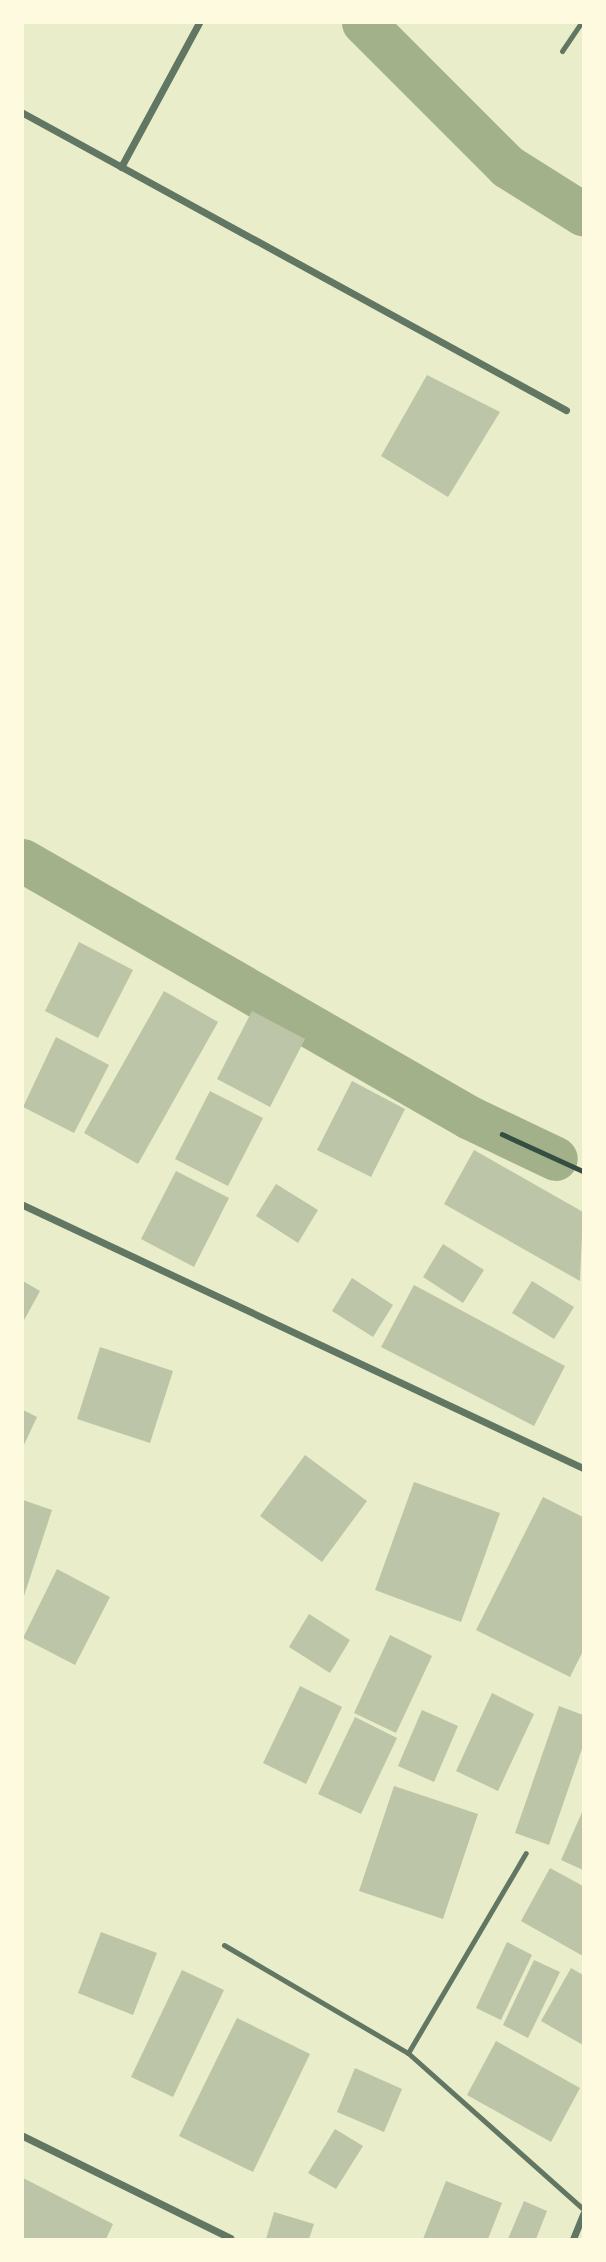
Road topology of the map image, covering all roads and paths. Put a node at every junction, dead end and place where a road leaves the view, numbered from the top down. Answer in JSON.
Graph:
{"nodes":[{"id":1,"x":199,"y":23,"type":"edge"},
{"id":2,"x":581,"y":23,"type":"edge"},
{"id":3,"x":562,"y":51,"type":"dead end"},
{"id":4,"x":23,"y":113,"type":"edge"},
{"id":5,"x":121,"y":167,"type":"junction"},
{"id":6,"x":566,"y":410,"type":"dead end"},
{"id":7,"x":502,"y":1134,"type":"dead end"},
{"id":8,"x":583,"y":1171,"type":"edge"},
{"id":9,"x":23,"y":1205,"type":"edge"},
{"id":10,"x":583,"y":1468,"type":"edge"},
{"id":11,"x":526,"y":1853,"type":"dead end"},
{"id":12,"x":224,"y":1945,"type":"dead end"},
{"id":13,"x":408,"y":2053,"type":"junction"},
{"id":14,"x":23,"y":2136,"type":"edge"},
{"id":15,"x":583,"y":2212,"type":"edge"},
{"id":16,"x":230,"y":2238,"type":"edge"},
{"id":17,"x":573,"y":2239,"type":"edge"}],
"edges":[{"from":1,"to":5,"type":"street"},
{"from":2,"to":3,"type":"lane"},
{"from":4,"to":5,"type":"street"},
{"from":5,"to":6,"type":"street"},
{"from":7,"to":8,"type":"path"},
{"from":9,"to":10,"type":"street"},
{"from":11,"to":13,"type":"lane"},
{"from":12,"to":13,"type":"lane"},
{"from":13,"to":15,"type":"lane"},
{"from":14,"to":16,"type":"street"},
{"from":15,"to":17,"type":"street"}]}
